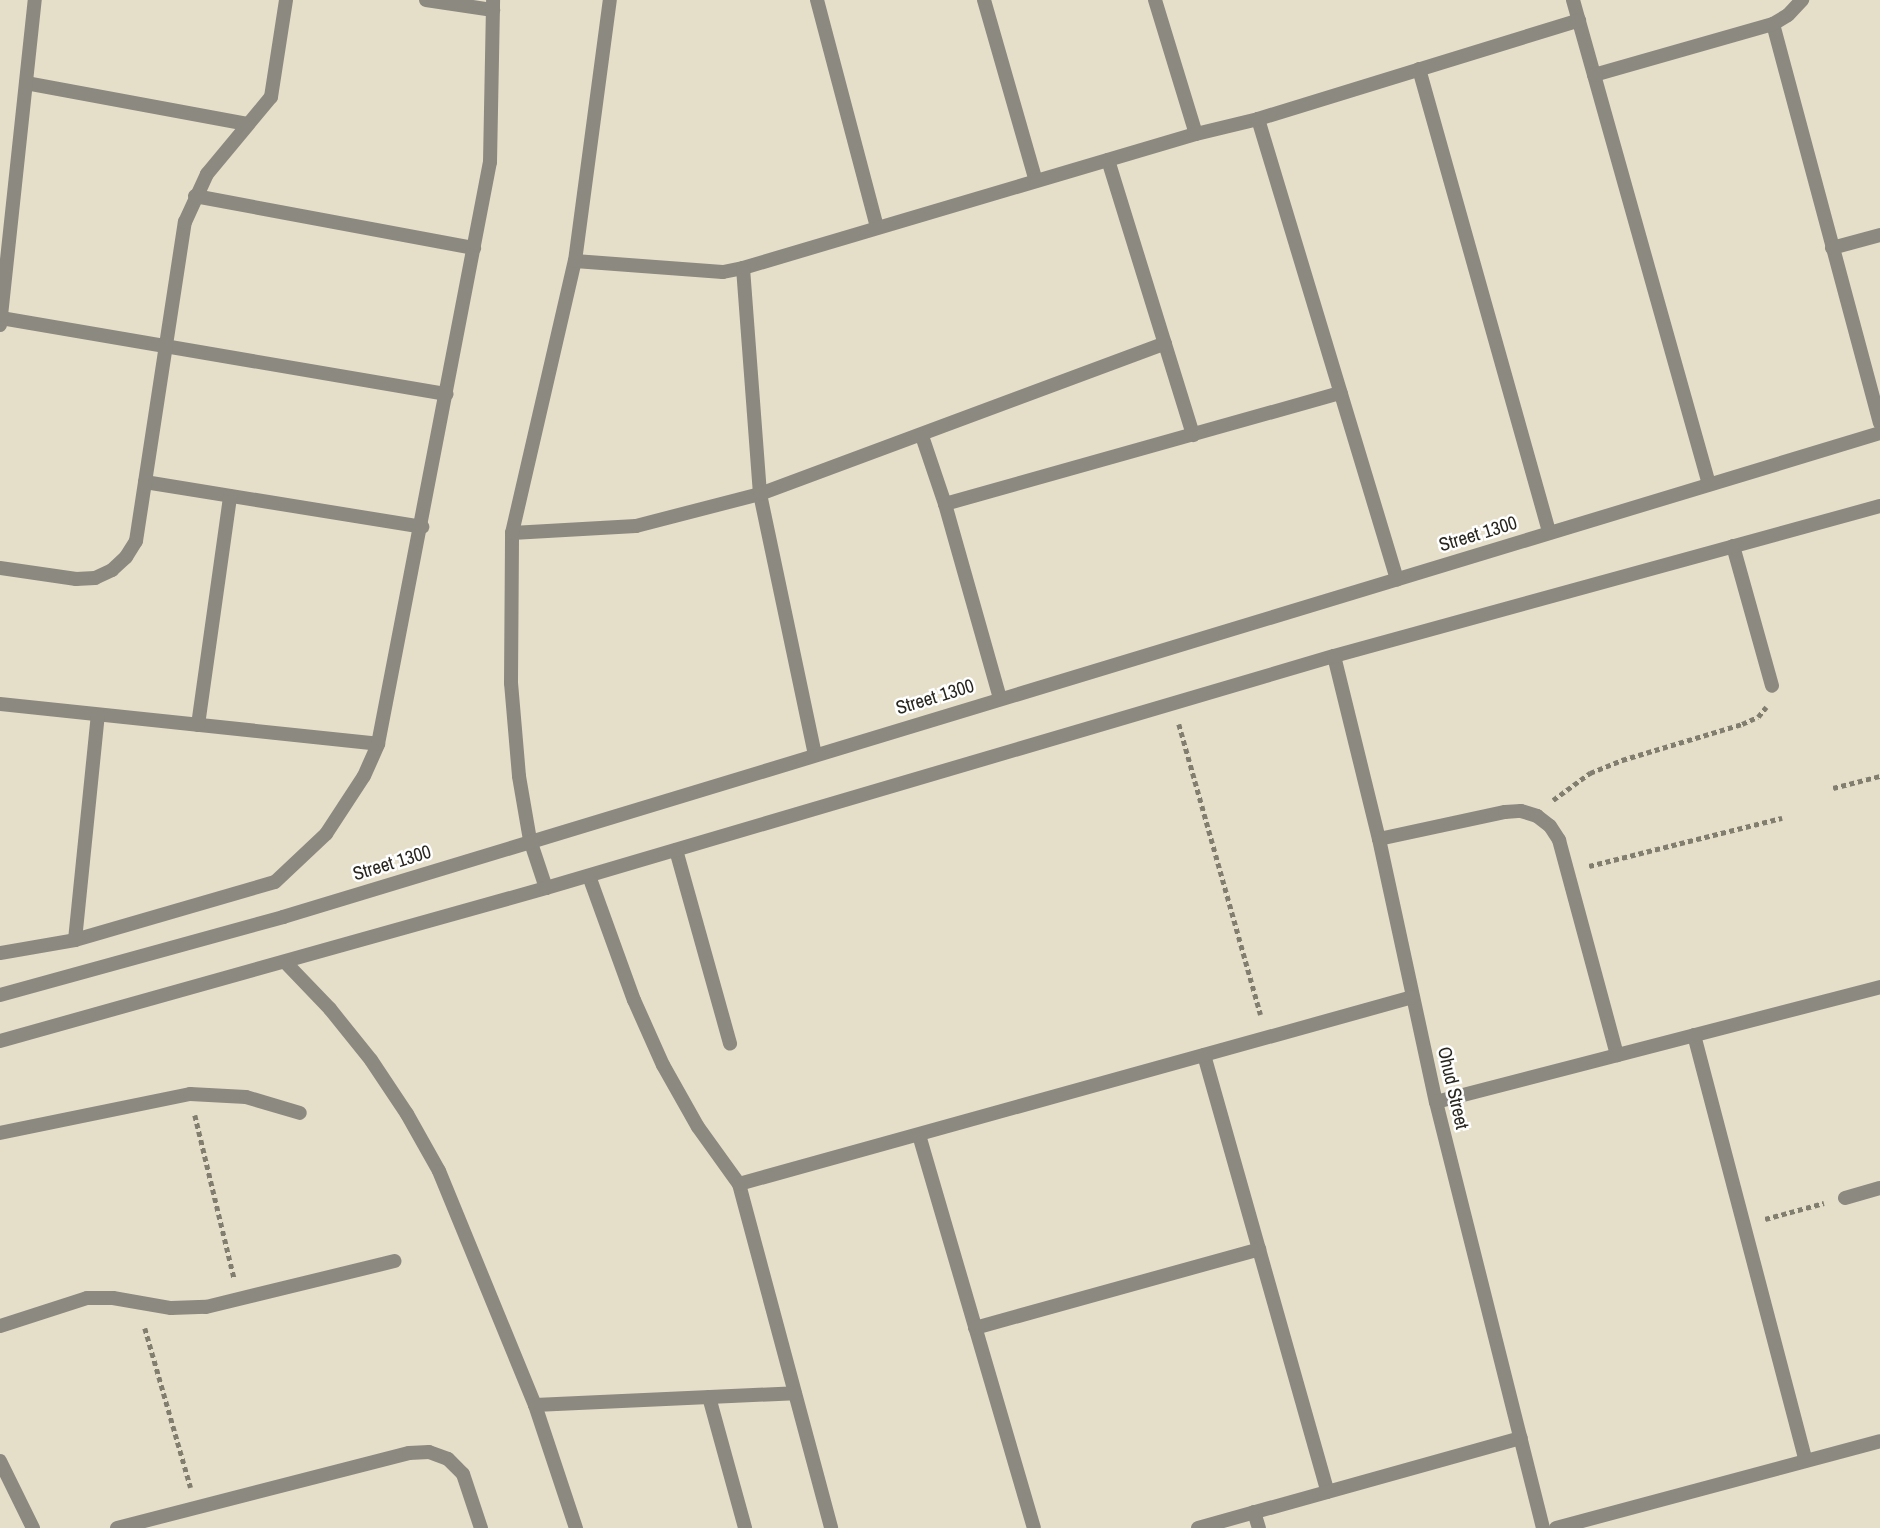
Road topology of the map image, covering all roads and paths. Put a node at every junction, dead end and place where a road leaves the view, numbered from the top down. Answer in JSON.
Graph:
{"nodes":[{"id":1,"x":34,"y":0,"type":"edge"},
{"id":2,"x":286,"y":0,"type":"edge"},
{"id":3,"x":426,"y":0,"type":"edge"},
{"id":4,"x":610,"y":0,"type":"edge"},
{"id":5,"x":817,"y":0,"type":"edge"},
{"id":6,"x":984,"y":0,"type":"edge"},
{"id":7,"x":1156,"y":0,"type":"edge"},
{"id":8,"x":1573,"y":0,"type":"edge"},
{"id":9,"x":1802,"y":0,"type":"edge"},
{"id":10,"x":493,"y":5,"type":"edge"},
{"id":11,"x":1579,"y":20,"type":"junction"},
{"id":12,"x":1773,"y":24,"type":"junction"},
{"id":13,"x":1419,"y":69,"type":"junction"},
{"id":14,"x":1594,"y":75,"type":"junction"},
{"id":15,"x":26,"y":83,"type":"junction"},
{"id":16,"x":1258,"y":119,"type":"junction"},
{"id":17,"x":247,"y":124,"type":"junction"},
{"id":18,"x":1196,"y":134,"type":"junction"},
{"id":19,"x":1108,"y":160,"type":"junction"},
{"id":20,"x":1036,"y":181,"type":"junction"},
{"id":21,"x":195,"y":196,"type":"junction"},
{"id":22,"x":877,"y":227,"type":"junction"},
{"id":23,"x":1880,"y":235,"type":"edge"},
{"id":24,"x":474,"y":248,"type":"junction"},
{"id":25,"x":1832,"y":248,"type":"junction"},
{"id":26,"x":575,"y":261,"type":"junction"},
{"id":27,"x":743,"y":268,"type":"junction"},
{"id":28,"x":1,"y":318,"type":"edge"},
{"id":29,"x":0,"y":327,"type":"edge"},
{"id":30,"x":1165,"y":343,"type":"junction"},
{"id":31,"x":166,"y":346,"type":"junction"},
{"id":32,"x":1341,"y":393,"type":"junction"},
{"id":33,"x":447,"y":394,"type":"junction"},
{"id":34,"x":1880,"y":423,"type":"edge"},
{"id":35,"x":1880,"y":433,"type":"edge"},
{"id":36,"x":1193,"y":435,"type":"junction"},
{"id":37,"x":922,"y":436,"type":"junction"},
{"id":38,"x":145,"y":482,"type":"junction"},
{"id":39,"x":1709,"y":484,"type":"junction"},
{"id":40,"x":760,"y":494,"type":"junction"},
{"id":41,"x":230,"y":496,"type":"junction"},
{"id":42,"x":945,"y":504,"type":"junction"},
{"id":43,"x":1880,"y":506,"type":"edge"},
{"id":44,"x":422,"y":527,"type":"junction"},
{"id":45,"x":1549,"y":532,"type":"junction"},
{"id":46,"x":512,"y":533,"type":"junction"},
{"id":47,"x":1733,"y":546,"type":"junction"},
{"id":48,"x":0,"y":568,"type":"edge"},
{"id":49,"x":1397,"y":579,"type":"junction"},
{"id":50,"x":1334,"y":656,"type":"junction"},
{"id":51,"x":1772,"y":686,"type":"joint"},
{"id":52,"x":1000,"y":698,"type":"junction"},
{"id":53,"x":1173,"y":703,"type":"junction"},
{"id":54,"x":0,"y":704,"type":"edge"},
{"id":55,"x":98,"y":715,"type":"junction"},
{"id":56,"x":198,"y":725,"type":"junction"},
{"id":57,"x":378,"y":744,"type":"junction"},
{"id":58,"x":815,"y":754,"type":"junction"},
{"id":59,"x":1880,"y":776,"type":"edge"},
{"id":60,"x":1833,"y":788,"type":"dead end"},
{"id":61,"x":1537,"y":816,"type":"junction"},
{"id":62,"x":1782,"y":818,"type":"dead end"},
{"id":63,"x":1379,"y":839,"type":"junction"},
{"id":64,"x":530,"y":840,"type":"junction"},
{"id":65,"x":676,"y":850,"type":"junction"},
{"id":66,"x":1568,"y":871,"type":"junction"},
{"id":67,"x":589,"y":876,"type":"junction"},
{"id":68,"x":546,"y":888,"type":"junction"},
{"id":69,"x":75,"y":940,"type":"junction"},
{"id":70,"x":0,"y":953,"type":"edge"},
{"id":71,"x":285,"y":962,"type":"junction"},
{"id":72,"x":1880,"y":987,"type":"edge"},
{"id":73,"x":0,"y":995,"type":"edge"},
{"id":74,"x":1413,"y":997,"type":"junction"},
{"id":75,"x":1694,"y":1035,"type":"junction"},
{"id":76,"x":1267,"y":1037,"type":"junction"},
{"id":77,"x":0,"y":1041,"type":"edge"},
{"id":78,"x":730,"y":1044,"type":"dead end"},
{"id":79,"x":1204,"y":1055,"type":"junction"},
{"id":80,"x":1617,"y":1055,"type":"junction"},
{"id":81,"x":190,"y":1094,"type":"junction"},
{"id":82,"x":1436,"y":1102,"type":"junction"},
{"id":83,"x":300,"y":1113,"type":"dead end"},
{"id":84,"x":0,"y":1133,"type":"edge"},
{"id":85,"x":919,"y":1135,"type":"junction"},
{"id":86,"x":739,"y":1184,"type":"junction"},
{"id":87,"x":1880,"y":1188,"type":"edge"},
{"id":88,"x":1845,"y":1198,"type":"joint"},
{"id":89,"x":1744,"y":1224,"type":"junction"},
{"id":90,"x":1259,"y":1249,"type":"junction"},
{"id":91,"x":394,"y":1261,"type":"dead end"},
{"id":92,"x":240,"y":1301,"type":"junction"},
{"id":93,"x":138,"y":1304,"type":"junction"},
{"id":94,"x":0,"y":1326,"type":"edge"},
{"id":95,"x":975,"y":1328,"type":"junction"},
{"id":96,"x":795,"y":1393,"type":"junction"},
{"id":97,"x":709,"y":1397,"type":"junction"},
{"id":98,"x":535,"y":1405,"type":"junction"},
{"id":99,"x":1521,"y":1438,"type":"junction"},
{"id":100,"x":1880,"y":1441,"type":"edge"},
{"id":101,"x":0,"y":1461,"type":"edge"},
{"id":102,"x":1806,"y":1461,"type":"junction"},
{"id":103,"x":1328,"y":1492,"type":"junction"},
{"id":104,"x":196,"y":1508,"type":"junction"},
{"id":105,"x":1254,"y":1512,"type":"junction"},
{"id":106,"x":33,"y":1528,"type":"edge"},
{"id":107,"x":117,"y":1528,"type":"edge"},
{"id":108,"x":481,"y":1528,"type":"edge"},
{"id":109,"x":576,"y":1528,"type":"edge"},
{"id":110,"x":745,"y":1528,"type":"edge"},
{"id":111,"x":831,"y":1528,"type":"edge"},
{"id":112,"x":1034,"y":1528,"type":"edge"},
{"id":113,"x":1198,"y":1528,"type":"edge"},
{"id":114,"x":1259,"y":1528,"type":"edge"},
{"id":115,"x":1543,"y":1528,"type":"edge"},
{"id":116,"x":1556,"y":1528,"type":"edge"}],
"edges":[{"from":1,"to":15,"type":"street"},
{"from":2,"to":17,"type":"street"},
{"from":3,"to":10,"type":"street"},
{"from":4,"to":26,"type":"street"},
{"from":5,"to":22,"type":"street"},
{"from":6,"to":20,"type":"street"},
{"from":7,"to":18,"type":"street"},
{"from":8,"to":11,"type":"street"},
{"from":9,"to":12,"type":"street"},
{"from":10,"to":24,"type":"street"},
{"from":11,"to":13,"type":"street"},
{"from":11,"to":14,"type":"street"},
{"from":12,"to":14,"type":"street"},
{"from":12,"to":25,"type":"street"},
{"from":13,"to":16,"type":"street"},
{"from":13,"to":45,"type":"street"},
{"from":14,"to":39,"type":"street"},
{"from":15,"to":17,"type":"street"},
{"from":15,"to":28,"type":"street"},
{"from":16,"to":18,"type":"street"},
{"from":16,"to":32,"type":"street"},
{"from":17,"to":21,"type":"street"},
{"from":18,"to":19,"type":"street"},
{"from":19,"to":20,"type":"street"},
{"from":19,"to":30,"type":"street"},
{"from":20,"to":22,"type":"street"},
{"from":21,"to":24,"type":"street"},
{"from":21,"to":31,"type":"street"},
{"from":22,"to":27,"type":"street"},
{"from":23,"to":25,"type":"street"},
{"from":24,"to":33,"type":"street"},
{"from":25,"to":34,"type":"street"},
{"from":26,"to":27,"type":"street"},
{"from":26,"to":46,"type":"street"},
{"from":27,"to":40,"type":"street"},
{"from":28,"to":29,"type":"street"},
{"from":28,"to":31,"type":"street"},
{"from":30,"to":36,"type":"street"},
{"from":30,"to":37,"type":"street"},
{"from":31,"to":33,"type":"street"},
{"from":31,"to":38,"type":"street"},
{"from":32,"to":36,"type":"street"},
{"from":32,"to":49,"type":"street"},
{"from":33,"to":44,"type":"street"},
{"from":35,"to":39,"type":"street","name":"Street 1300"},
{"from":36,"to":42,"type":"street"},
{"from":37,"to":40,"type":"street"},
{"from":37,"to":42,"type":"street"},
{"from":38,"to":41,"type":"street"},
{"from":38,"to":48,"type":"street"},
{"from":39,"to":45,"type":"street","name":"Street 1300"},
{"from":40,"to":46,"type":"street"},
{"from":40,"to":58,"type":"street"},
{"from":41,"to":44,"type":"street"},
{"from":41,"to":56,"type":"street"},
{"from":42,"to":52,"type":"street"},
{"from":43,"to":47,"type":"street"},
{"from":44,"to":57,"type":"street"},
{"from":45,"to":49,"type":"street","name":"Street 1300"},
{"from":46,"to":64,"type":"street"},
{"from":47,"to":50,"type":"street"},
{"from":47,"to":51,"type":"street"},
{"from":49,"to":52,"type":"street","name":"Street 1300"},
{"from":50,"to":53,"type":"street"},
{"from":50,"to":63,"type":"street","name":"Ohud Street"},
{"from":51,"to":61,"type":"path"},
{"from":52,"to":58,"type":"street","name":"Street 1300"},
{"from":53,"to":65,"type":"street"},
{"from":53,"to":76,"type":"path"},
{"from":54,"to":55,"type":"street"},
{"from":55,"to":56,"type":"street"},
{"from":55,"to":69,"type":"street"},
{"from":56,"to":57,"type":"street"},
{"from":57,"to":69,"type":"street"},
{"from":58,"to":64,"type":"street","name":"Street 1300"},
{"from":59,"to":60,"type":"path"},
{"from":61,"to":63,"type":"street"},
{"from":61,"to":66,"type":"street"},
{"from":62,"to":66,"type":"path"},
{"from":63,"to":74,"type":"street","name":"Ohud Street"},
{"from":64,"to":68,"type":"street"},
{"from":64,"to":73,"type":"street","name":"Street 1300"},
{"from":65,"to":67,"type":"street"},
{"from":65,"to":78,"type":"street"},
{"from":66,"to":80,"type":"street"},
{"from":67,"to":68,"type":"street"},
{"from":67,"to":86,"type":"street"},
{"from":68,"to":71,"type":"street"},
{"from":69,"to":70,"type":"street"},
{"from":71,"to":77,"type":"street"},
{"from":71,"to":98,"type":"street"},
{"from":72,"to":75,"type":"street"},
{"from":74,"to":76,"type":"street"},
{"from":74,"to":82,"type":"street","name":"Ohud Street"},
{"from":75,"to":80,"type":"street"},
{"from":75,"to":89,"type":"street"},
{"from":76,"to":79,"type":"street"},
{"from":79,"to":85,"type":"street"},
{"from":79,"to":90,"type":"street"},
{"from":80,"to":82,"type":"street"},
{"from":81,"to":83,"type":"street"},
{"from":81,"to":84,"type":"street"},
{"from":81,"to":92,"type":"path"},
{"from":82,"to":99,"type":"street","name":"Ohud Street"},
{"from":85,"to":86,"type":"street"},
{"from":85,"to":95,"type":"street"},
{"from":86,"to":96,"type":"street"},
{"from":87,"to":88,"type":"street"},
{"from":88,"to":89,"type":"path"},
{"from":89,"to":102,"type":"street"},
{"from":90,"to":95,"type":"street"},
{"from":90,"to":103,"type":"street"},
{"from":91,"to":92,"type":"street"},
{"from":92,"to":93,"type":"street"},
{"from":93,"to":94,"type":"street"},
{"from":93,"to":104,"type":"path"},
{"from":95,"to":112,"type":"street"},
{"from":96,"to":97,"type":"street"},
{"from":96,"to":111,"type":"street"},
{"from":97,"to":98,"type":"street"},
{"from":97,"to":110,"type":"street"},
{"from":98,"to":109,"type":"street"},
{"from":99,"to":103,"type":"street"},
{"from":99,"to":115,"type":"street","name":"Ohud Street"},
{"from":100,"to":102,"type":"street"},
{"from":101,"to":106,"type":"street"},
{"from":102,"to":116,"type":"street"},
{"from":103,"to":105,"type":"street"},
{"from":104,"to":107,"type":"street"},
{"from":104,"to":108,"type":"street"},
{"from":105,"to":113,"type":"street"},
{"from":105,"to":114,"type":"street"}]}
